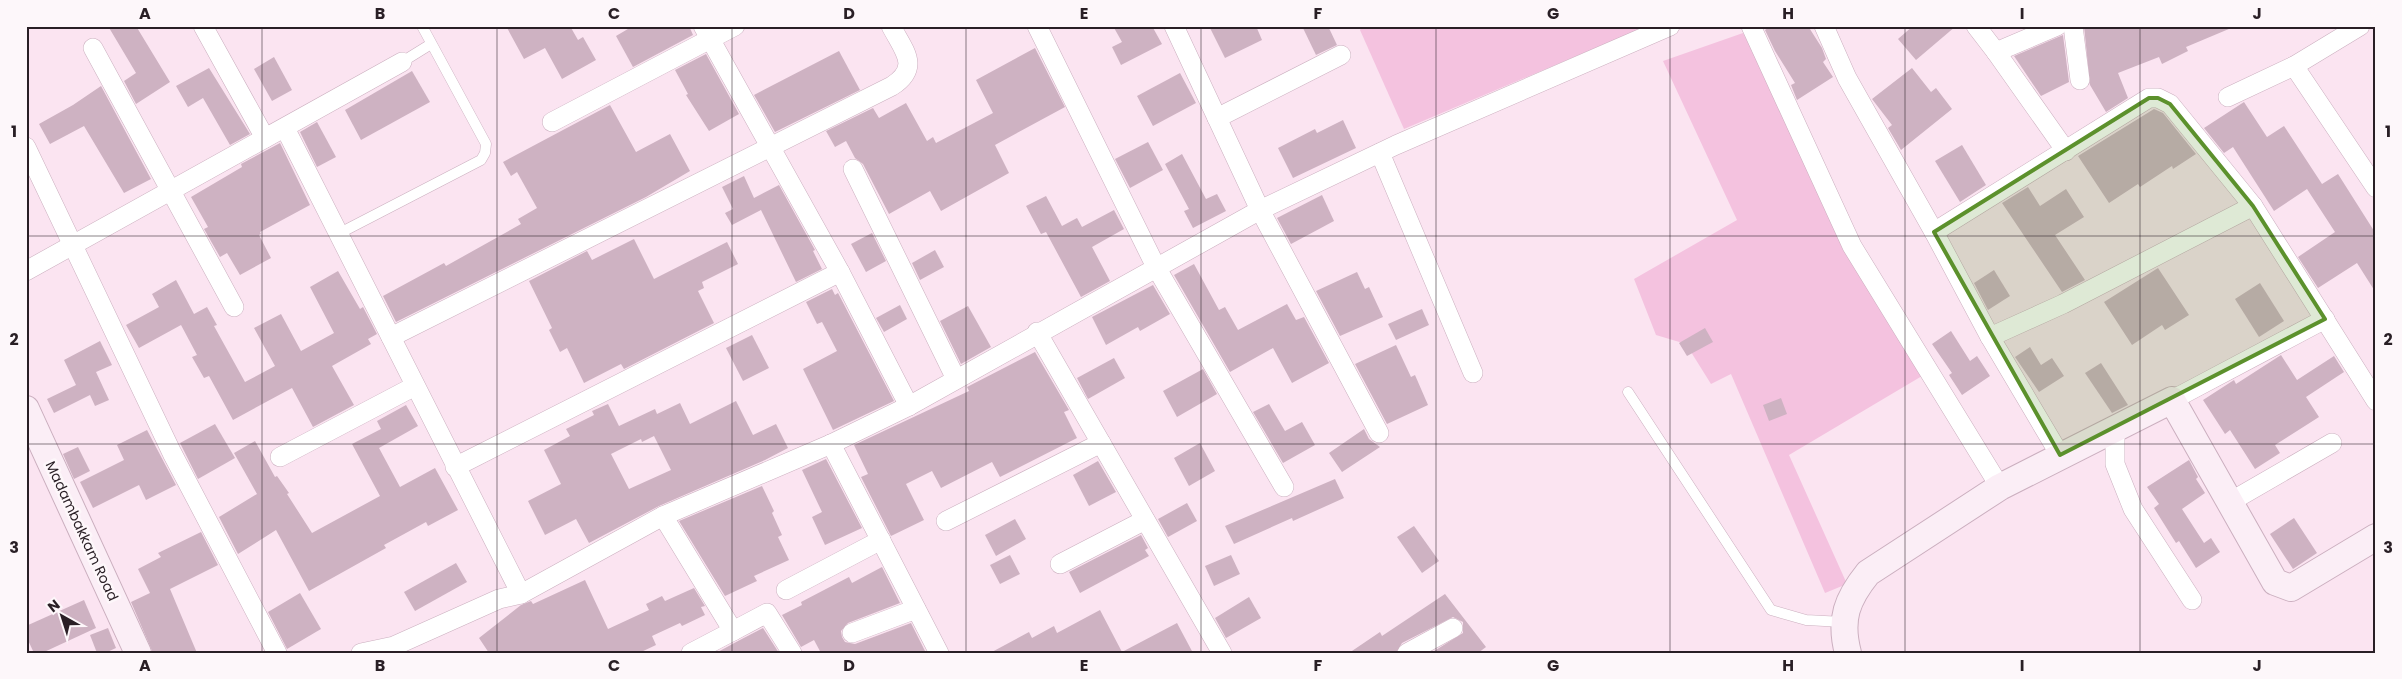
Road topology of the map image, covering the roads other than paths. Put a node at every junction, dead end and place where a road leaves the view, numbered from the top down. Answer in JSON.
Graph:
{"nodes":[{"id":1,"x":203,"y":26,"type":"edge"},
{"id":2,"x":422,"y":26,"type":"edge"},
{"id":3,"x":735,"y":26,"type":"edge"},
{"id":4,"x":891,"y":26,"type":"edge"},
{"id":5,"x":1037,"y":26,"type":"edge"},
{"id":6,"x":1174,"y":26,"type":"edge"},
{"id":7,"x":1670,"y":26,"type":"edge"},
{"id":8,"x":1751,"y":26,"type":"edge"},
{"id":9,"x":1824,"y":26,"type":"edge"},
{"id":10,"x":1976,"y":26,"type":"edge"},
{"id":11,"x":2057,"y":26,"type":"edge"},
{"id":12,"x":2073,"y":26,"type":"edge"},
{"id":13,"x":2360,"y":26,"type":"edge"},
{"id":14,"x":707,"y":33,"type":"edge"},
{"id":15,"x":431,"y":44,"type":"junction"},
{"id":16,"x":93,"y":48,"type":"dead end"},
{"id":17,"x":1996,"y":52,"type":"junction"},
{"id":18,"x":1341,"y":55,"type":"dead end"},
{"id":19,"x":402,"y":62,"type":"joint"},
{"id":20,"x":2294,"y":66,"type":"junction"},
{"id":21,"x":2080,"y":80,"type":"dead end"},
{"id":22,"x":2228,"y":97,"type":"dead end"},
{"id":23,"x":1217,"y":118,"type":"junction"},
{"id":24,"x":552,"y":122,"type":"dead end"},
{"id":25,"x":285,"y":128,"type":"junction"},
{"id":26,"x":265,"y":138,"type":"junction"},
{"id":27,"x":26,"y":147,"type":"edge"},
{"id":28,"x":770,"y":147,"type":"junction"},
{"id":29,"x":2066,"y":151,"type":"junction"},
{"id":30,"x":1380,"y":153,"type":"junction"},
{"id":31,"x":854,"y":169,"type":"dead end"},
{"id":32,"x":2376,"y":188,"type":"edge"},
{"id":33,"x":170,"y":192,"type":"junction"},
{"id":34,"x":2253,"y":206,"type":"junction"},
{"id":35,"x":1260,"y":210,"type":"junction"},
{"id":36,"x":1934,"y":232,"type":"junction"},
{"id":37,"x":338,"y":234,"type":"junction"},
{"id":38,"x":74,"y":246,"type":"junction"},
{"id":39,"x":1156,"y":267,"type":"junction"},
{"id":40,"x":26,"y":272,"type":"edge"},
{"id":41,"x":840,"y":272,"type":"junction"},
{"id":42,"x":234,"y":307,"type":"dead end"},
{"id":43,"x":2325,"y":319,"type":"junction"},
{"id":44,"x":1038,"y":332,"type":"junction"},
{"id":45,"x":1990,"y":336,"type":"junction"},
{"id":46,"x":391,"y":338,"type":"junction"},
{"id":47,"x":1473,"y":373,"type":"dead end"},
{"id":48,"x":956,"y":379,"type":"junction"},
{"id":49,"x":415,"y":386,"type":"junction"},
{"id":50,"x":1628,"y":392,"type":"dead end"},
{"id":51,"x":2172,"y":400,"type":"junction"},
{"id":52,"x":2376,"y":401,"type":"edge"},
{"id":53,"x":909,"y":406,"type":"junction"},
{"id":54,"x":26,"y":409,"type":"edge"},
{"id":55,"x":2115,"y":428,"type":"junction"},
{"id":56,"x":1379,"y":432,"type":"dead end"},
{"id":57,"x":2332,"y":443,"type":"dead end"},
{"id":58,"x":831,"y":444,"type":"junction"},
{"id":59,"x":1102,"y":444,"type":"junction"},
{"id":60,"x":2060,"y":455,"type":"junction"},
{"id":61,"x":280,"y":457,"type":"dead end"},
{"id":62,"x":455,"y":467,"type":"junction"},
{"id":63,"x":2000,"y":486,"type":"junction"},
{"id":64,"x":1284,"y":487,"type":"dead end"},
{"id":65,"x":2230,"y":502,"type":"junction"},
{"id":66,"x":663,"y":516,"type":"junction"},
{"id":67,"x":1145,"y":520,"type":"junction"},
{"id":68,"x":946,"y":521,"type":"dead end"},
{"id":69,"x":2376,"y":537,"type":"edge"},
{"id":70,"x":880,"y":540,"type":"junction"},
{"id":71,"x":1060,"y":564,"type":"dead end"},
{"id":72,"x":786,"y":590,"type":"dead end"},
{"id":73,"x":521,"y":594,"type":"junction"},
{"id":74,"x":2192,"y":600,"type":"dead end"},
{"id":75,"x":916,"y":609,"type":"junction"},
{"id":76,"x":1843,"y":622,"type":"junction"},
{"id":77,"x":1453,"y":628,"type":"dead end"},
{"id":78,"x":733,"y":631,"type":"junction"},
{"id":79,"x":852,"y":633,"type":"dead end"},
{"id":80,"x":138,"y":653,"type":"edge"},
{"id":81,"x":277,"y":653,"type":"edge"},
{"id":82,"x":361,"y":653,"type":"edge"},
{"id":83,"x":691,"y":653,"type":"edge"},
{"id":84,"x":792,"y":653,"type":"edge"},
{"id":85,"x":939,"y":653,"type":"edge"},
{"id":86,"x":1222,"y":653,"type":"edge"},
{"id":87,"x":1407,"y":653,"type":"edge"},
{"id":88,"x":1848,"y":653,"type":"edge"}],
"edges":[{"from":1,"to":26,"type":"street"},
{"from":2,"to":15,"type":"lane"},
{"from":3,"to":14,"type":"street"},
{"from":4,"to":28,"type":"street"},
{"from":5,"to":39,"type":"street"},
{"from":6,"to":23,"type":"street"},
{"from":7,"to":30,"type":"street"},
{"from":8,"to":63,"type":"street"},
{"from":9,"to":36,"type":"street"},
{"from":10,"to":17,"type":"street"},
{"from":11,"to":17,"type":"street"},
{"from":12,"to":21,"type":"street"},
{"from":13,"to":20,"type":"street"},
{"from":14,"to":24,"type":"street"},
{"from":14,"to":28,"type":"street"},
{"from":15,"to":19,"type":"lane"},
{"from":15,"to":37,"type":"lane"},
{"from":16,"to":33,"type":"street"},
{"from":17,"to":29,"type":"street"},
{"from":18,"to":23,"type":"street"},
{"from":19,"to":25,"type":"street"},
{"from":20,"to":22,"type":"street"},
{"from":20,"to":32,"type":"street"},
{"from":23,"to":35,"type":"street"},
{"from":25,"to":26,"type":"street"},
{"from":25,"to":37,"type":"street"},
{"from":26,"to":33,"type":"street"},
{"from":27,"to":38,"type":"street"},
{"from":28,"to":41,"type":"street"},
{"from":28,"to":46,"type":"street"},
{"from":29,"to":34,"type":"street"},
{"from":29,"to":36,"type":"street"},
{"from":30,"to":35,"type":"street"},
{"from":30,"to":47,"type":"street"},
{"from":31,"to":48,"type":"street"},
{"from":33,"to":38,"type":"street"},
{"from":33,"to":42,"type":"street"},
{"from":34,"to":43,"type":"street"},
{"from":34,"to":45,"type":"street"},
{"from":35,"to":39,"type":"street"},
{"from":35,"to":56,"type":"street"},
{"from":36,"to":45,"type":"street"},
{"from":37,"to":46,"type":"street"},
{"from":38,"to":40,"type":"street"},
{"from":38,"to":81,"type":"street"},
{"from":39,"to":44,"type":"street"},
{"from":39,"to":64,"type":"street"},
{"from":41,"to":53,"type":"street"},
{"from":41,"to":62,"type":"street"},
{"from":43,"to":51,"type":"street"},
{"from":43,"to":52,"type":"street"},
{"from":44,"to":48,"type":"street"},
{"from":44,"to":59,"type":"street"},
{"from":45,"to":60,"type":"street"},
{"from":46,"to":49,"type":"street"},
{"from":48,"to":53,"type":"street"},
{"from":49,"to":61,"type":"street"},
{"from":49,"to":62,"type":"street"},
{"from":50,"to":76,"type":"lane"},
{"from":51,"to":55,"type":"street"},
{"from":51,"to":65,"type":"street"},
{"from":53,"to":58,"type":"street"},
{"from":54,"to":80,"type":"street","name":"Madambakkam Road"},
{"from":55,"to":60,"type":"street"},
{"from":55,"to":74,"type":"street"},
{"from":57,"to":65,"type":"street"},
{"from":58,"to":66,"type":"street"},
{"from":58,"to":70,"type":"street"},
{"from":59,"to":67,"type":"street"},
{"from":59,"to":68,"type":"street"},
{"from":60,"to":63,"type":"street"},
{"from":62,"to":73,"type":"street"},
{"from":63,"to":76,"type":"street"},
{"from":65,"to":69,"type":"street"},
{"from":66,"to":73,"type":"street"},
{"from":66,"to":78,"type":"street"},
{"from":67,"to":71,"type":"street"},
{"from":67,"to":86,"type":"street"},
{"from":70,"to":72,"type":"street"},
{"from":70,"to":75,"type":"street"},
{"from":73,"to":82,"type":"street"},
{"from":75,"to":79,"type":"street"},
{"from":75,"to":85,"type":"street"},
{"from":76,"to":88,"type":"street"},
{"from":77,"to":87,"type":"street"},
{"from":78,"to":83,"type":"street"},
{"from":78,"to":84,"type":"street"}]}
